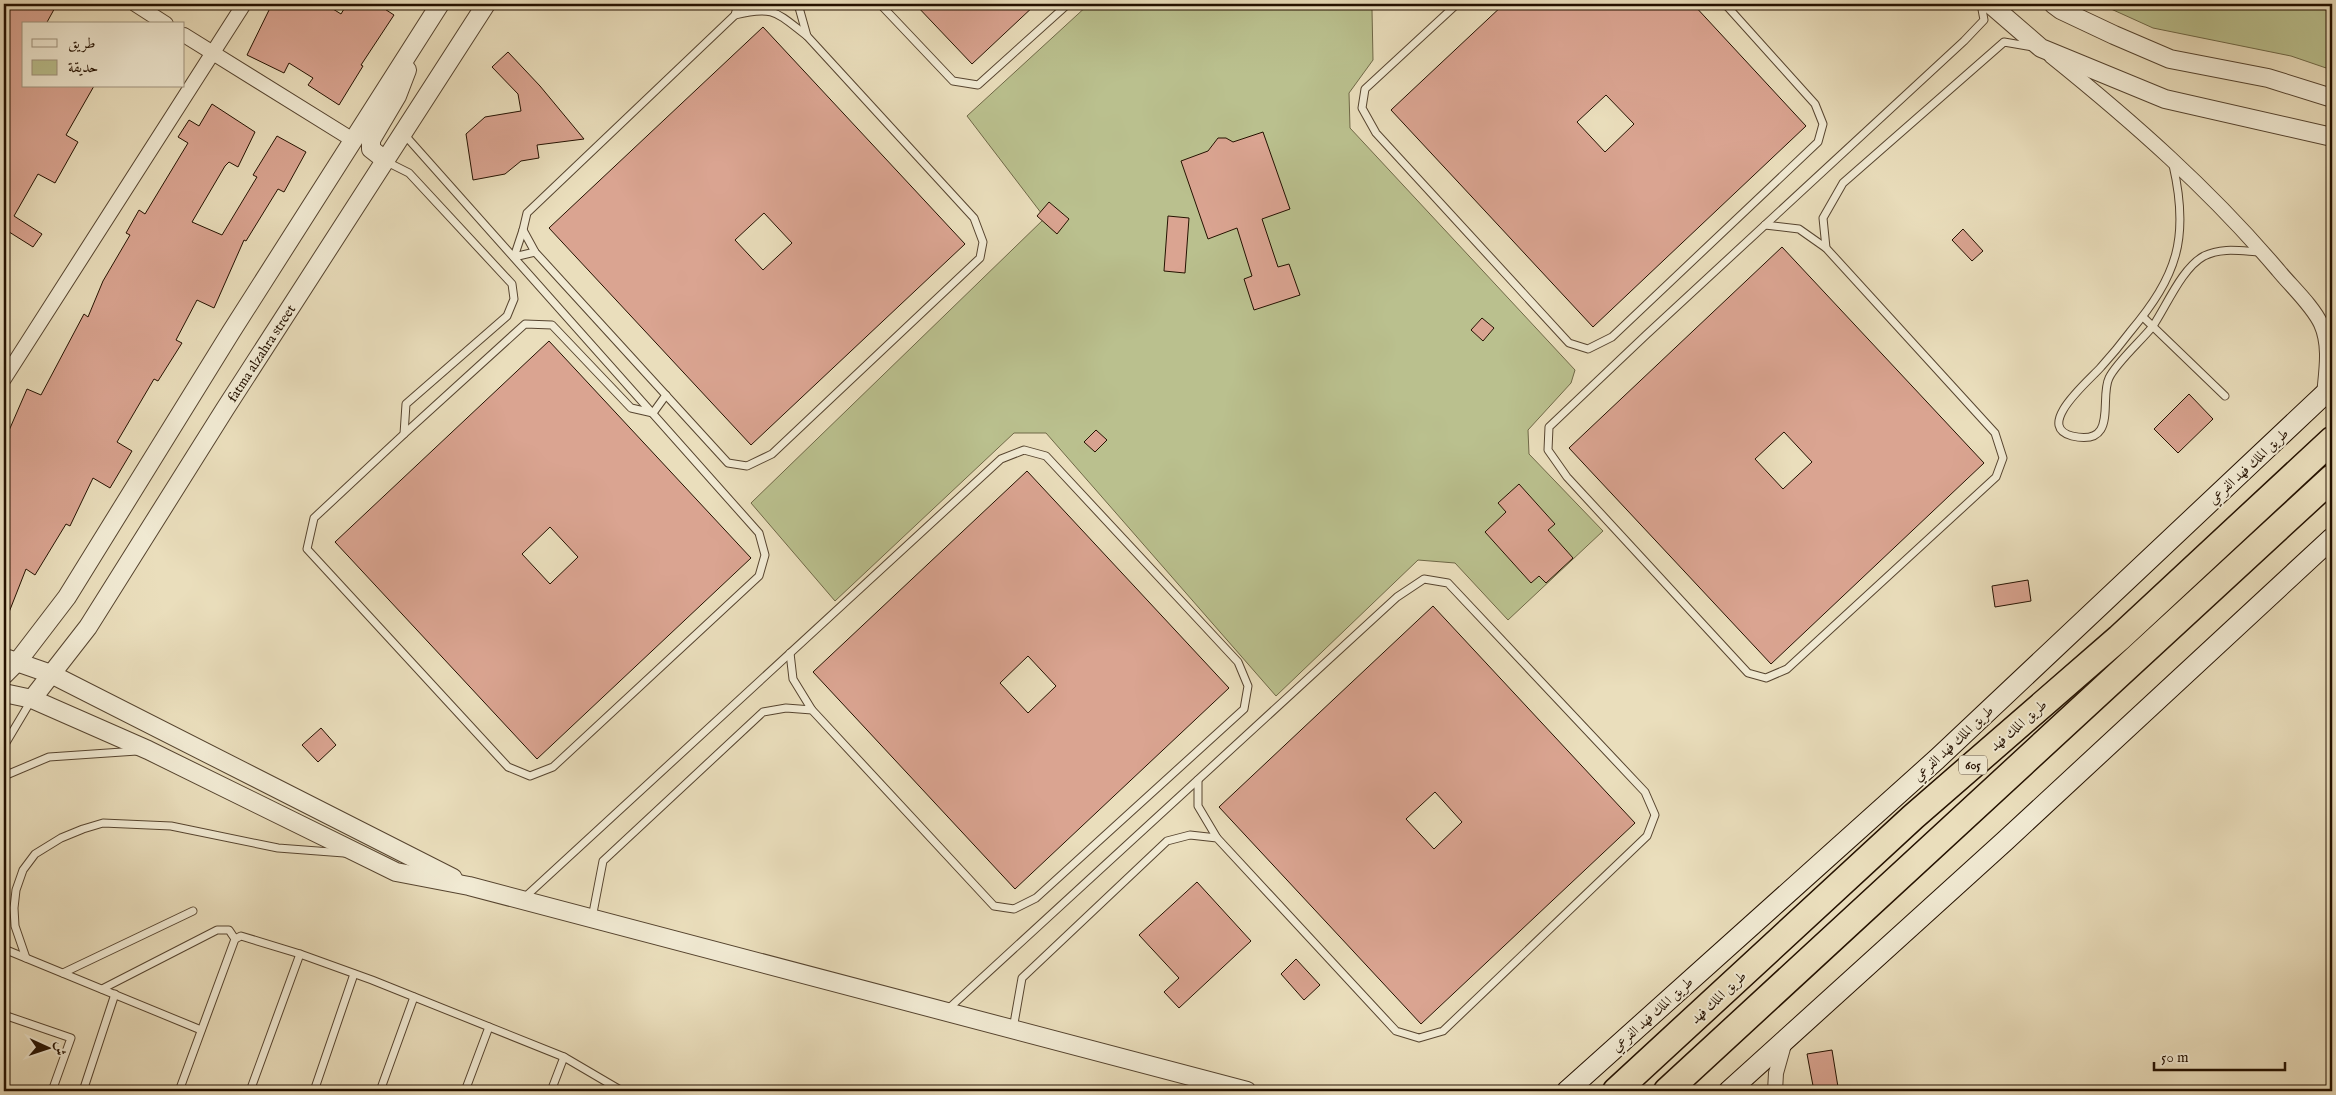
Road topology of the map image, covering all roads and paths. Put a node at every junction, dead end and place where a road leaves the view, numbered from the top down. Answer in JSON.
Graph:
{"nodes":[{"id":1,"x":135,"y":4,"type":"edge"},
{"id":2,"x":244,"y":4,"type":"edge"},
{"id":3,"x":440,"y":4,"type":"edge"},
{"id":4,"x":486,"y":4,"type":"edge"},
{"id":5,"x":738,"y":4,"type":"edge"},
{"id":6,"x":798,"y":4,"type":"edge"},
{"id":7,"x":880,"y":4,"type":"edge"},
{"id":8,"x":1068,"y":4,"type":"edge"},
{"id":9,"x":1457,"y":4,"type":"edge"},
{"id":10,"x":1725,"y":4,"type":"edge"},
{"id":11,"x":1980,"y":4,"type":"edge"},
{"id":12,"x":1990,"y":4,"type":"edge"},
{"id":13,"x":2053,"y":4,"type":"edge"},
{"id":14,"x":735,"y":15,"type":"junction"},
{"id":15,"x":163,"y":22,"type":"edge"},
{"id":16,"x":422,"y":32,"type":"junction"},
{"id":17,"x":185,"y":36,"type":"edge"},
{"id":18,"x":807,"y":36,"type":"junction"},
{"id":19,"x":2041,"y":48,"type":"junction"},
{"id":20,"x":212,"y":53,"type":"junction"},
{"id":21,"x":2332,"y":98,"type":"edge"},
{"id":22,"x":403,"y":132,"type":"junction"},
{"id":23,"x":2332,"y":137,"type":"edge"},
{"id":24,"x":353,"y":140,"type":"junction"},
{"id":25,"x":2172,"y":158,"type":"junction"},
{"id":26,"x":385,"y":160,"type":"junction"},
{"id":27,"x":1765,"y":225,"type":"junction"},
{"id":28,"x":523,"y":230,"type":"junction"},
{"id":29,"x":1826,"y":248,"type":"junction"},
{"id":30,"x":535,"y":252,"type":"junction"},
{"id":31,"x":2263,"y":252,"type":"junction"},
{"id":32,"x":2143,"y":317,"type":"junction"},
{"id":33,"x":2152,"y":326,"type":"junction"},
{"id":34,"x":2098,"y":370,"type":"junction"},
{"id":35,"x":2108,"y":378,"type":"junction"},
{"id":36,"x":4,"y":379,"type":"edge"},
{"id":37,"x":2328,"y":391,"type":"edge"},
{"id":38,"x":666,"y":395,"type":"junction"},
{"id":39,"x":2225,"y":396,"type":"dead end"},
{"id":40,"x":653,"y":413,"type":"junction"},
{"id":41,"x":404,"y":434,"type":"junction"},
{"id":42,"x":2332,"y":440,"type":"edge"},
{"id":43,"x":2332,"y":478,"type":"edge"},
{"id":44,"x":2332,"y":538,"type":"edge"},
{"id":45,"x":790,"y":654,"type":"junction"},
{"id":46,"x":11,"y":660,"type":"edge"},
{"id":47,"x":4,"y":674,"type":"edge"},
{"id":48,"x":52,"y":674,"type":"junction"},
{"id":49,"x":4,"y":693,"type":"edge"},
{"id":50,"x":32,"y":700,"type":"junction"},
{"id":51,"x":812,"y":710,"type":"junction"},
{"id":52,"x":4,"y":746,"type":"edge"},
{"id":53,"x":148,"y":750,"type":"junction"},
{"id":54,"x":4,"y":776,"type":"edge"},
{"id":55,"x":1198,"y":780,"type":"junction"},
{"id":56,"x":1217,"y":838,"type":"junction"},
{"id":57,"x":359,"y":854,"type":"junction"},
{"id":58,"x":469,"y":886,"type":"junction"},
{"id":59,"x":523,"y":900,"type":"junction"},
{"id":60,"x":193,"y":912,"type":"dead end"},
{"id":61,"x":592,"y":918,"type":"junction"},
{"id":62,"x":235,"y":939,"type":"junction"},
{"id":63,"x":4,"y":949,"type":"edge"},
{"id":64,"x":300,"y":954,"type":"junction"},
{"id":65,"x":26,"y":958,"type":"junction"},
{"id":66,"x":63,"y":973,"type":"junction"},
{"id":67,"x":354,"y":974,"type":"junction"},
{"id":68,"x":102,"y":989,"type":"junction"},
{"id":69,"x":115,"y":994,"type":"junction"},
{"id":70,"x":414,"y":997,"type":"junction"},
{"id":71,"x":945,"y":1011,"type":"junction"},
{"id":72,"x":4,"y":1015,"type":"edge"},
{"id":73,"x":489,"y":1027,"type":"junction"},
{"id":74,"x":1013,"y":1029,"type":"junction"},
{"id":75,"x":201,"y":1030,"type":"junction"},
{"id":76,"x":1785,"y":1041,"type":"junction"},
{"id":77,"x":564,"y":1057,"type":"junction"},
{"id":78,"x":52,"y":1091,"type":"edge"},
{"id":79,"x":83,"y":1091,"type":"edge"},
{"id":80,"x":179,"y":1091,"type":"edge"},
{"id":81,"x":250,"y":1091,"type":"edge"},
{"id":82,"x":314,"y":1091,"type":"edge"},
{"id":83,"x":380,"y":1091,"type":"edge"},
{"id":84,"x":465,"y":1091,"type":"edge"},
{"id":85,"x":551,"y":1091,"type":"edge"},
{"id":86,"x":621,"y":1091,"type":"edge"},
{"id":87,"x":1247,"y":1091,"type":"edge"},
{"id":88,"x":1567,"y":1091,"type":"edge"},
{"id":89,"x":1616,"y":1091,"type":"edge"},
{"id":90,"x":1666,"y":1091,"type":"edge"},
{"id":91,"x":1729,"y":1091,"type":"edge"},
{"id":92,"x":1775,"y":1091,"type":"edge"}],
"edges":[{"from":1,"to":15,"type":"street"},
{"from":2,"to":20,"type":"street"},
{"from":3,"to":16,"type":"street"},
{"from":4,"to":22,"type":"street","name":"fatma alzahra street"},
{"from":5,"to":14,"type":"lane"},
{"from":6,"to":18,"type":"lane"},
{"from":7,"to":8,"type":"lane"},
{"from":9,"to":10,"type":"lane"},
{"from":11,"to":27,"type":"lane"},
{"from":12,"to":19,"type":"street"},
{"from":13,"to":21,"type":"street"},
{"from":14,"to":18,"type":"lane"},
{"from":14,"to":28,"type":"lane"},
{"from":16,"to":24,"type":"street"},
{"from":16,"to":26,"type":"street"},
{"from":17,"to":20,"type":"street"},
{"from":18,"to":38,"type":"lane"},
{"from":19,"to":23,"type":"street"},
{"from":19,"to":25,"type":"street"},
{"from":19,"to":29,"type":"lane"},
{"from":20,"to":24,"type":"street"},
{"from":20,"to":36,"type":"street"},
{"from":22,"to":26,"type":"street","name":"fatma alzahra street"},
{"from":22,"to":40,"type":"lane"},
{"from":24,"to":46,"type":"street"},
{"from":25,"to":31,"type":"street"},
{"from":25,"to":32,"type":"lane"},
{"from":26,"to":41,"type":"lane"},
{"from":26,"to":48,"type":"street","name":"fatma alzahra street"},
{"from":27,"to":29,"type":"lane"},
{"from":27,"to":29,"type":"lane"},
{"from":28,"to":30,"type":"lane"},
{"from":28,"to":30,"type":"lane"},
{"from":30,"to":38,"type":"lane"},
{"from":31,"to":33,"type":"lane"},
{"from":31,"to":37,"type":"street"},
{"from":32,"to":33,"type":"lane"},
{"from":32,"to":34,"type":"lane"},
{"from":33,"to":35,"type":"lane"},
{"from":33,"to":39,"type":"lane"},
{"from":34,"to":35,"type":"lane"},
{"from":34,"to":35,"type":"lane"},
{"from":37,"to":88,"type":"main road","name":"طريق الملك فهد الفرعي"},
{"from":38,"to":40,"type":"lane"},
{"from":40,"to":41,"type":"lane"},
{"from":40,"to":41,"type":"lane"},
{"from":42,"to":89,"type":"highway","name":"طريق الملك فهد","number":"605"},
{"from":43,"to":90,"type":"highway","number":"605"},
{"from":44,"to":76,"type":"main road"},
{"from":45,"to":51,"type":"lane"},
{"from":45,"to":51,"type":"lane"},
{"from":45,"to":59,"type":"lane"},
{"from":46,"to":47,"type":"street"},
{"from":46,"to":48,"type":"street"},
{"from":48,"to":50,"type":"street","name":"fatma alzahra street"},
{"from":48,"to":58,"type":"street"},
{"from":49,"to":50,"type":"street"},
{"from":50,"to":52,"type":"lane"},
{"from":50,"to":53,"type":"street"},
{"from":51,"to":61,"type":"lane"},
{"from":53,"to":54,"type":"lane"},
{"from":53,"to":57,"type":"street"},
{"from":55,"to":56,"type":"lane"},
{"from":55,"to":56,"type":"lane"},
{"from":55,"to":71,"type":"lane"},
{"from":56,"to":74,"type":"lane"},
{"from":57,"to":58,"type":"street"},
{"from":57,"to":65,"type":"lane"},
{"from":58,"to":59,"type":"street"},
{"from":59,"to":61,"type":"street"},
{"from":60,"to":66,"type":"lane"},
{"from":61,"to":71,"type":"street"},
{"from":62,"to":64,"type":"lane"},
{"from":62,"to":68,"type":"lane"},
{"from":62,"to":75,"type":"lane"},
{"from":63,"to":65,"type":"lane"},
{"from":64,"to":67,"type":"lane"},
{"from":64,"to":81,"type":"lane"},
{"from":65,"to":66,"type":"lane"},
{"from":66,"to":68,"type":"lane"},
{"from":67,"to":70,"type":"lane"},
{"from":67,"to":82,"type":"lane"},
{"from":68,"to":69,"type":"lane"},
{"from":69,"to":75,"type":"lane"},
{"from":69,"to":79,"type":"lane"},
{"from":70,"to":73,"type":"lane"},
{"from":70,"to":83,"type":"lane"},
{"from":71,"to":74,"type":"street"},
{"from":72,"to":78,"type":"lane"},
{"from":73,"to":77,"type":"lane"},
{"from":73,"to":84,"type":"lane"},
{"from":74,"to":87,"type":"street"},
{"from":75,"to":80,"type":"lane"},
{"from":76,"to":91,"type":"main road"},
{"from":76,"to":92,"type":"street"},
{"from":77,"to":85,"type":"lane"},
{"from":77,"to":86,"type":"lane"}]}
